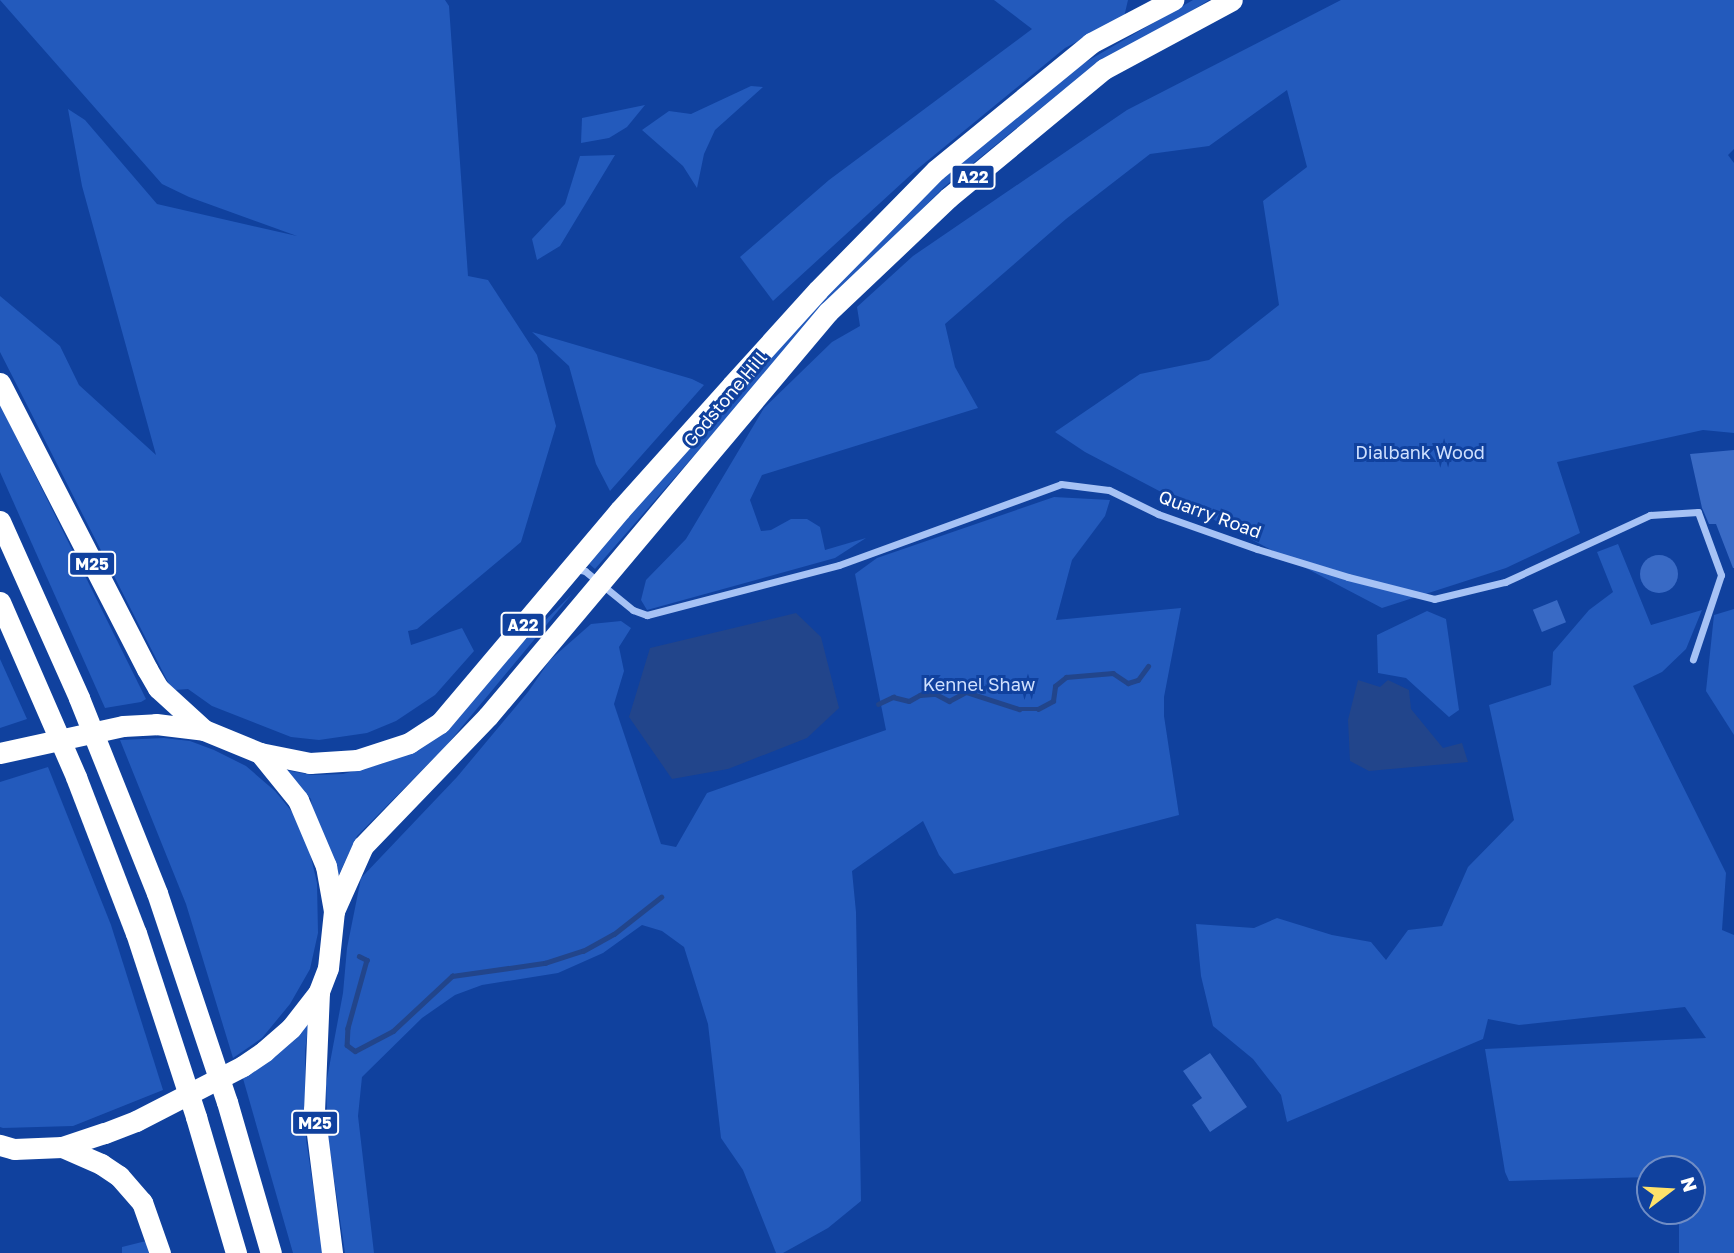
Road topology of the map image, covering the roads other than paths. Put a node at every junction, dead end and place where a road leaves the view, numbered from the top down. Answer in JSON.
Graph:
{"nodes":[{"id":1,"x":1173,"y":0,"type":"edge"},
{"id":2,"x":1232,"y":0,"type":"edge"},
{"id":3,"x":0,"y":383,"type":"edge"},
{"id":4,"x":0,"y":521,"type":"edge"},
{"id":5,"x":572,"y":567,"type":"junction"},
{"id":6,"x":599,"y":582,"type":"junction"},
{"id":7,"x":0,"y":602,"type":"edge"},
{"id":8,"x":1693,"y":659,"type":"dead end"},
{"id":9,"x":204,"y":730,"type":"junction"},
{"id":10,"x":0,"y":753,"type":"edge"},
{"id":11,"x":260,"y":753,"type":"junction"},
{"id":12,"x":334,"y":911,"type":"junction"},
{"id":13,"x":319,"y":992,"type":"junction"},
{"id":14,"x":62,"y":1147,"type":"junction"},
{"id":15,"x":5,"y":1149,"type":"edge"},
{"id":16,"x":160,"y":1253,"type":"edge"},
{"id":17,"x":236,"y":1253,"type":"edge"},
{"id":18,"x":271,"y":1253,"type":"edge"},
{"id":19,"x":332,"y":1253,"type":"edge"}],
"edges":[{"from":1,"to":5,"type":"highway","name":"Godstone Hill","number":"A22"},
{"from":2,"to":6,"type":"highway","name":"Godstone Hill","number":"A22"},
{"from":3,"to":9,"type":"highway","number":"M25"},
{"from":4,"to":18,"type":"highway"},
{"from":5,"to":6,"type":"street","name":"Quarry Road"},
{"from":5,"to":11,"type":"highway","name":"Godstone Hill","number":"A22"},
{"from":6,"to":8,"type":"street","name":"Quarry Road"},
{"from":6,"to":12,"type":"highway","name":"Godstone Hill","number":"A22"},
{"from":7,"to":17,"type":"highway"},
{"from":9,"to":10,"type":"highway"},
{"from":9,"to":11,"type":"highway","name":"Godstone Hill"},
{"from":11,"to":12,"type":"highway"},
{"from":12,"to":13,"type":"highway"},
{"from":13,"to":14,"type":"highway"},
{"from":13,"to":19,"type":"highway","number":"M25"},
{"from":14,"to":15,"type":"highway"},
{"from":14,"to":16,"type":"highway"}]}
